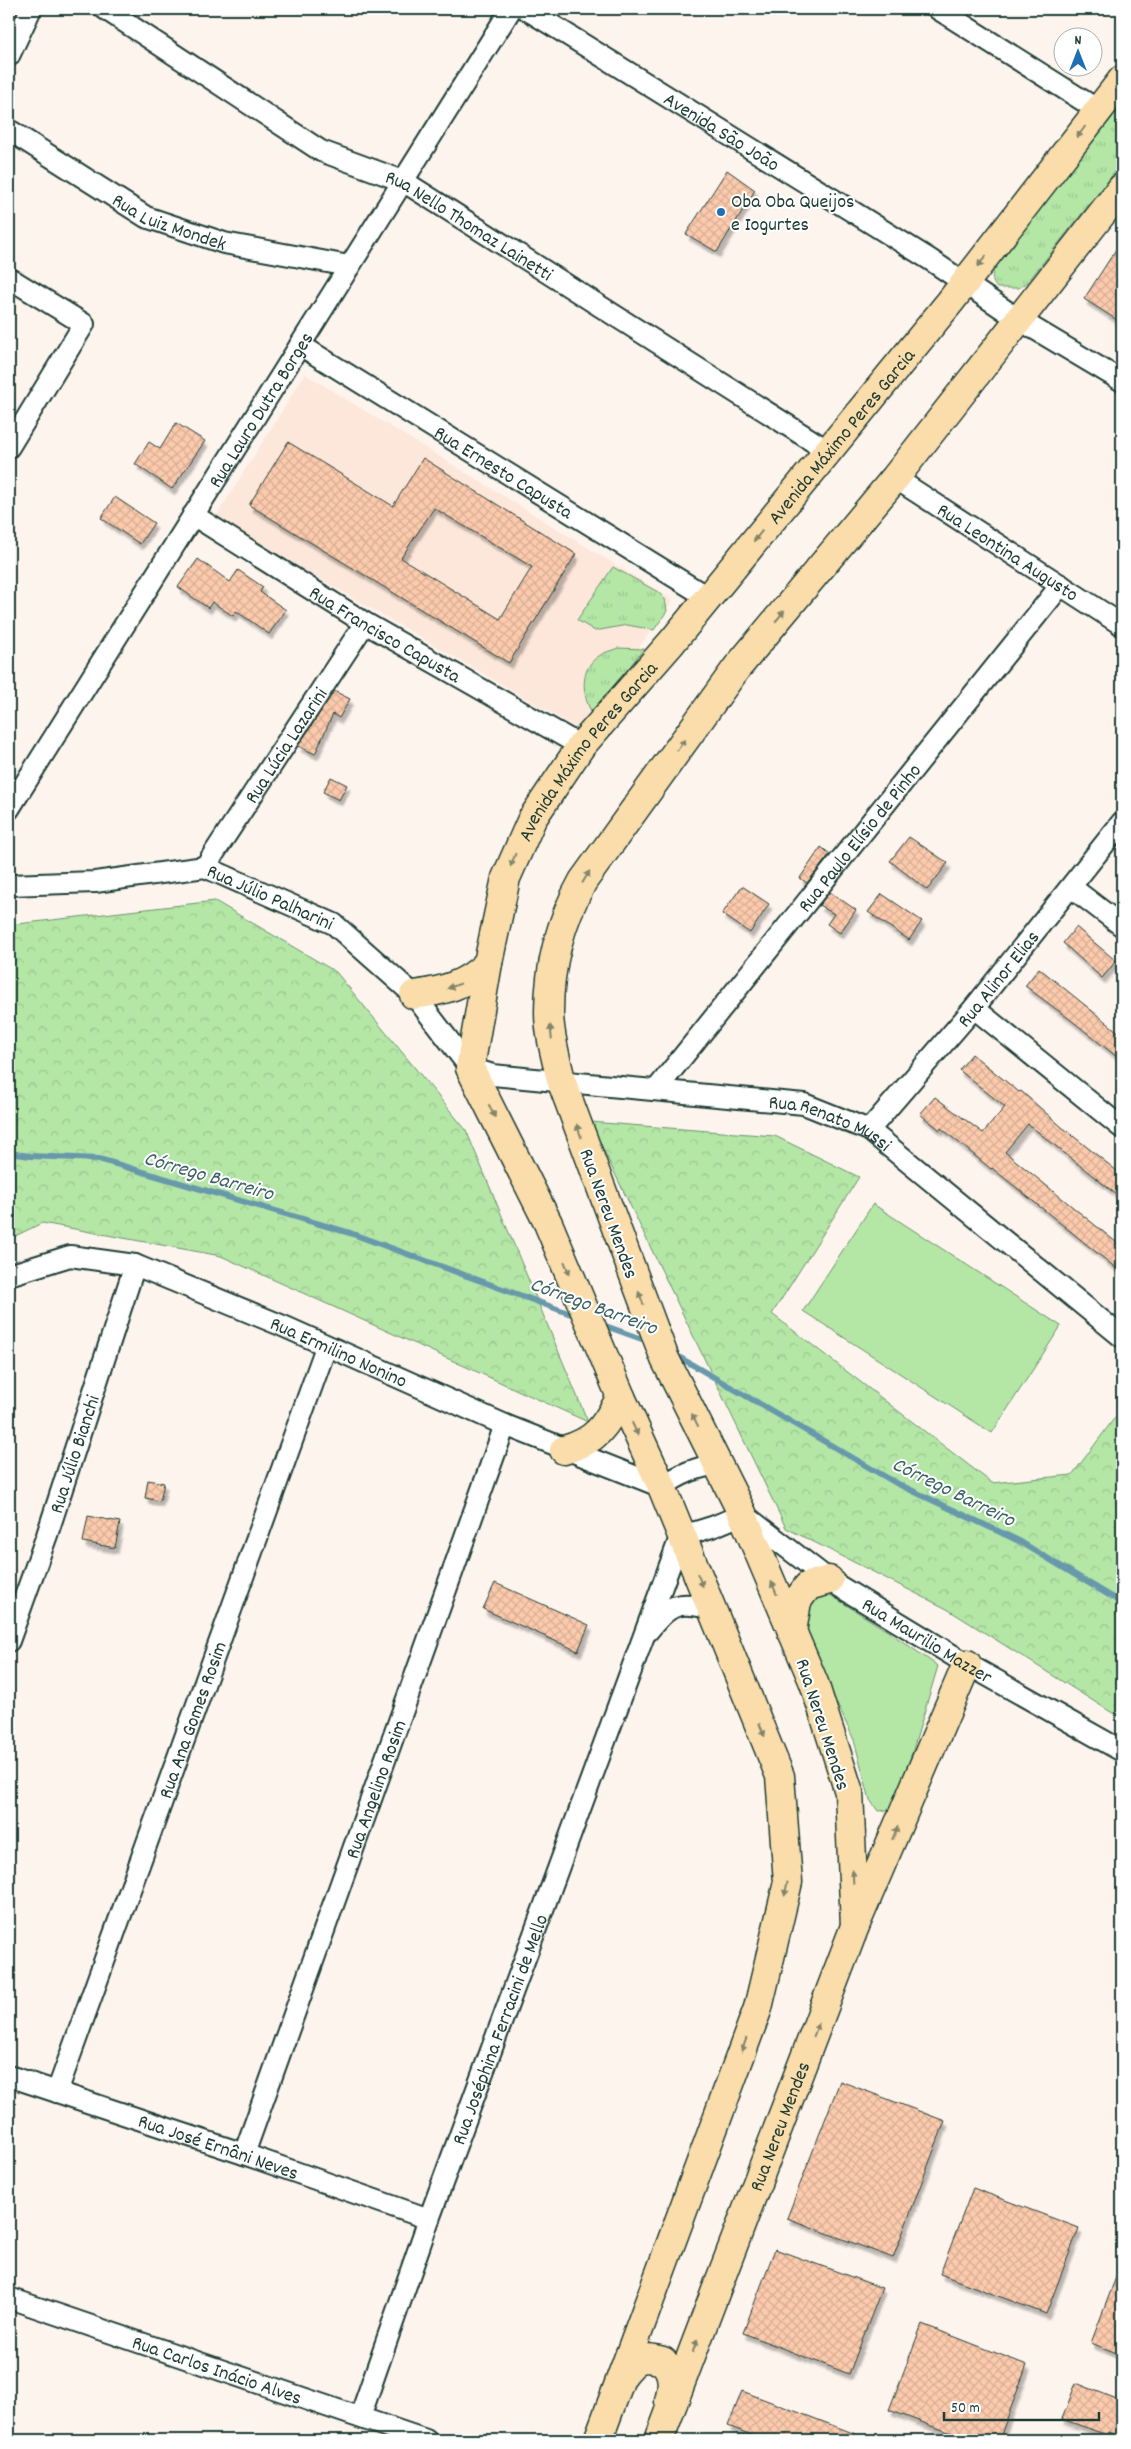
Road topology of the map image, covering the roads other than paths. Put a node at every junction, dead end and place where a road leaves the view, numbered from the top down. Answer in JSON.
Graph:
{"nodes":[{"id":1,"x":32,"y":9,"type":"edge"},
{"id":2,"x":105,"y":9,"type":"edge"},
{"id":3,"x":511,"y":9,"type":"edge"},
{"id":4,"x":526,"y":9,"type":"edge"},
{"id":5,"x":938,"y":9,"type":"edge"},
{"id":6,"x":9,"y":56,"type":"edge"},
{"id":7,"x":1122,"y":80,"type":"edge"},
{"id":8,"x":1098,"y":110,"type":"junction"},
{"id":9,"x":9,"y":130,"type":"edge"},
{"id":10,"x":403,"y":181,"type":"junction"},
{"id":11,"x":1122,"y":188,"type":"edge"},
{"id":12,"x":349,"y":266,"type":"junction"},
{"id":13,"x":9,"y":278,"type":"edge"},
{"id":14,"x":966,"y":282,"type":"junction"},
{"id":15,"x":1018,"y":319,"type":"junction"},
{"id":16,"x":300,"y":345,"type":"junction"},
{"id":17,"x":1122,"y":381,"type":"edge"},
{"id":18,"x":9,"y":447,"type":"edge"},
{"id":19,"x":828,"y":451,"type":"junction"},
{"id":20,"x":895,"y":478,"type":"junction"},
{"id":21,"x":193,"y":515,"type":"junction"},
{"id":22,"x":1061,"y":585,"type":"junction"},
{"id":23,"x":707,"y":597,"type":"junction"},
{"id":24,"x":365,"y":623,"type":"junction"},
{"id":25,"x":1122,"y":625,"type":"edge"},
{"id":26,"x":581,"y":746,"type":"junction"},
{"id":27,"x":9,"y":809,"type":"edge"},
{"id":28,"x":1122,"y":822,"type":"edge"},
{"id":29,"x":205,"y":867,"type":"junction"},
{"id":30,"x":9,"y":885,"type":"edge"},
{"id":31,"x":1071,"y":887,"type":"junction"},
{"id":32,"x":1122,"y":926,"type":"edge"},
{"id":33,"x":488,"y":963,"type":"junction"},
{"id":34,"x":414,"y":995,"type":"junction"},
{"id":35,"x":974,"y":1008,"type":"junction"},
{"id":36,"x":470,"y":1068,"type":"junction"},
{"id":37,"x":561,"y":1080,"type":"junction"},
{"id":38,"x":656,"y":1090,"type":"junction"},
{"id":39,"x":1122,"y":1128,"type":"edge"},
{"id":40,"x":869,"y":1130,"type":"junction"},
{"id":41,"x":135,"y":1265,"type":"junction"},
{"id":42,"x":9,"y":1275,"type":"edge"},
{"id":43,"x":1122,"y":1337,"type":"edge"},
{"id":44,"x":326,"y":1347,"type":"junction"},
{"id":45,"x":621,"y":1397,"type":"junction"},
{"id":46,"x":505,"y":1426,"type":"junction"},
{"id":47,"x":564,"y":1450,"type":"junction"},
{"id":48,"x":717,"y":1464,"type":"junction"},
{"id":49,"x":662,"y":1488,"type":"junction"},
{"id":50,"x":742,"y":1513,"type":"junction"},
{"id":51,"x":681,"y":1535,"type":"junction"},
{"id":52,"x":829,"y":1580,"type":"junction"},
{"id":53,"x":712,"y":1608,"type":"junction"},
{"id":54,"x":792,"y":1632,"type":"junction"},
{"id":55,"x":9,"y":1641,"type":"edge"},
{"id":56,"x":641,"y":1641,"type":"junction"},
{"id":57,"x":967,"y":1664,"type":"junction"},
{"id":58,"x":1122,"y":1751,"type":"edge"},
{"id":59,"x":855,"y":1926,"type":"junction"},
{"id":60,"x":9,"y":2076,"type":"edge"},
{"id":61,"x":57,"y":2092,"type":"junction"},
{"id":62,"x":244,"y":2154,"type":"junction"},
{"id":63,"x":429,"y":2219,"type":"junction"},
{"id":64,"x":9,"y":2298,"type":"edge"},
{"id":65,"x":622,"y":2376,"type":"junction"},
{"id":66,"x":360,"y":2416,"type":"junction"},
{"id":67,"x":661,"y":2436,"type":"edge"},
{"id":68,"x":426,"y":2440,"type":"edge"},
{"id":69,"x":598,"y":2440,"type":"edge"}],
"edges":[{"from":1,"to":6,"type":"street"},
{"from":2,"to":10,"type":"street","name":"Rua Nello Thomaz Lainetti"},
{"from":3,"to":10,"type":"street","name":"Rua Lauro Dutra Borges"},
{"from":4,"to":14,"type":"street","name":"Avenida São João"},
{"from":5,"to":8,"type":"street"},
{"from":7,"to":8,"type":"main road","name":"Avenida Máximo Peres Garcia"},
{"from":8,"to":14,"type":"main road","name":"Avenida Máximo Peres Garcia","one_way":true},
{"from":9,"to":12,"type":"street","name":"Rua Luiz Mondek"},
{"from":10,"to":12,"type":"street","name":"Rua Lauro Dutra Borges"},
{"from":10,"to":19,"type":"street","name":"Rua Nello Thomaz Lainetti"},
{"from":11,"to":15,"type":"main road"},
{"from":12,"to":16,"type":"street","name":"Rua Lauro Dutra Borges"},
{"from":13,"to":18,"type":"street"},
{"from":14,"to":15,"type":"street","name":"Avenida São João"},
{"from":14,"to":19,"type":"main road","name":"Avenida Máximo Peres Garcia"},
{"from":15,"to":17,"type":"street","name":"Avenida São João"},
{"from":15,"to":20,"type":"main road"},
{"from":16,"to":21,"type":"street","name":"Rua Lauro Dutra Borges"},
{"from":16,"to":23,"type":"street","name":"Rua Ernesto Capusta"},
{"from":19,"to":23,"type":"main road","name":"Avenida Máximo Peres Garcia","one_way":true},
{"from":20,"to":22,"type":"street","name":"Rua Leontina Augusto"},
{"from":37,"to":20,"type":"main road","one_way":true},
{"from":21,"to":24,"type":"street","name":"Rua Francisco Capusta"},
{"from":21,"to":27,"type":"street","name":"Rua Lauro Dutra Borges"},
{"from":22,"to":25,"type":"street","name":"Rua Leontina Augusto"},
{"from":22,"to":38,"type":"street","name":"Rua Paulo Elísio de Pinho"},
{"from":23,"to":26,"type":"main road","name":"Avenida Máximo Peres Garcia"},
{"from":24,"to":26,"type":"street","name":"Rua Francisco Capusta"},
{"from":24,"to":29,"type":"street","name":"Rua Lúcia Lazarini"},
{"from":26,"to":33,"type":"main road","name":"Avenida Máximo Peres Garcia","one_way":true},
{"from":28,"to":31,"type":"street","name":"Rua Alinor Elias"},
{"from":29,"to":30,"type":"street","name":"Rua Júlio Palharini"},
{"from":29,"to":34,"type":"street","name":"Rua Júlio Palharini"},
{"from":31,"to":32,"type":"street"},
{"from":31,"to":35,"type":"street","name":"Rua Alinor Elias"},
{"from":33,"to":34,"type":"main road","one_way":true},
{"from":33,"to":36,"type":"main road","name":"Avenida Máximo Peres Garcia"},
{"from":34,"to":36,"type":"street","name":"Rua Júlio Palharini"},
{"from":35,"to":39,"type":"street"},
{"from":35,"to":40,"type":"street","name":"Rua Alinor Elias"},
{"from":36,"to":37,"type":"street","name":"Rua Renato Mussi"},
{"from":36,"to":45,"type":"main road","one_way":true},
{"from":37,"to":38,"type":"street","name":"Rua Renato Mussi"},
{"from":48,"to":37,"type":"main road","name":"Rua Nereu Mendes","one_way":true},
{"from":38,"to":40,"type":"street","name":"Rua Renato Mussi"},
{"from":40,"to":43,"type":"street","name":"Rua Renato Mussi"},
{"from":41,"to":42,"type":"street","name":"Rua Ermilino Nonino"},
{"from":41,"to":44,"type":"street","name":"Rua Ermilino Nonino"},
{"from":41,"to":55,"type":"street","name":"Rua Júlio Bianchi"},
{"from":44,"to":46,"type":"street","name":"Rua Ermilino Nonino"},
{"from":44,"to":61,"type":"street","name":"Rua Ana Gomes Rosim"},
{"from":45,"to":47,"type":"main road"},
{"from":45,"to":49,"type":"main road","one_way":true},
{"from":46,"to":47,"type":"street","name":"Rua Ermilino Nonino"},
{"from":46,"to":62,"type":"street","name":"Rua Angelino Rosim"},
{"from":47,"to":49,"type":"street","name":"Rua Ermilino Nonino"},
{"from":48,"to":49,"type":"street"},
{"from":48,"to":50,"type":"main road","name":"Rua Nereu Mendes"},
{"from":49,"to":51,"type":"main road"},
{"from":50,"to":51,"type":"street"},
{"from":50,"to":52,"type":"street","name":"Rua Maurilio Mazzer"},
{"from":54,"to":50,"type":"main road","name":"Rua Nereu Mendes","one_way":true},
{"from":51,"to":53,"type":"main road","one_way":true},
{"from":51,"to":56,"type":"street","name":"Rua Joséphina Ferracini de Mello"},
{"from":52,"to":54,"type":"main road"},
{"from":52,"to":57,"type":"street","name":"Rua Maurilio Mazzer"},
{"from":53,"to":56,"type":"street","name":"Rua Joséphina Ferracini de Mello"},
{"from":53,"to":65,"type":"main road","one_way":true},
{"from":59,"to":54,"type":"main road","name":"Rua Nereu Mendes","one_way":true},
{"from":56,"to":63,"type":"street","name":"Rua Joséphina Ferracini de Mello"},
{"from":57,"to":58,"type":"street","name":"Rua Maurilio Mazzer"},
{"from":59,"to":57,"type":"main road","one_way":true},
{"from":67,"to":59,"type":"main road","name":"Rua Nereu Mendes","one_way":true},
{"from":60,"to":61,"type":"street","name":"Rua José Ernâni Neves"},
{"from":61,"to":62,"type":"street","name":"Rua José Ernâni Neves"},
{"from":62,"to":63,"type":"street","name":"Rua José Ernâni Neves"},
{"from":63,"to":66,"type":"street","name":"Rua Joséphina Ferracini de Mello"},
{"from":64,"to":66,"type":"street","name":"Rua Carlos Inácio Alves"},
{"from":65,"to":67,"type":"main road"},
{"from":65,"to":69,"type":"main road"},
{"from":66,"to":68,"type":"street","name":"Rua Carlos Inácio Alves"}]}
